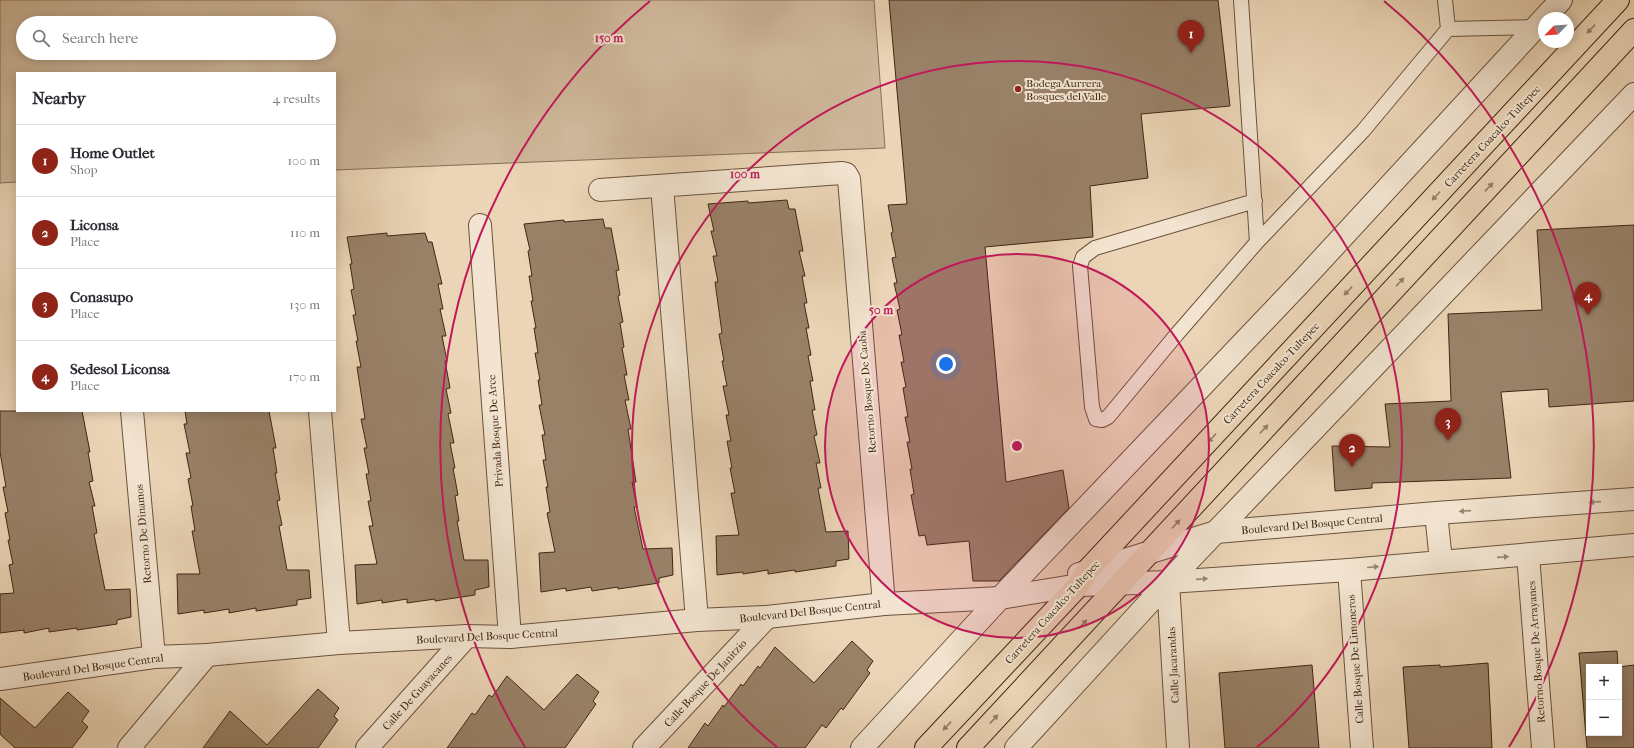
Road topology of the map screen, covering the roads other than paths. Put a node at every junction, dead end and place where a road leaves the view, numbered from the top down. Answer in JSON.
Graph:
{"nodes":[{"id":1,"x":1241,"y":0,"type":"edge"},
{"id":2,"x":1445,"y":0,"type":"edge"},
{"id":3,"x":1561,"y":0,"type":"edge"},
{"id":4,"x":1618,"y":0,"type":"edge"},
{"id":5,"x":1535,"y":27,"type":"junction"},
{"id":6,"x":1448,"y":29,"type":"junction"},
{"id":7,"x":1634,"y":30,"type":"edge"},
{"id":8,"x":1634,"y":94,"type":"edge"},
{"id":9,"x":662,"y":186,"type":"junction"},
{"id":10,"x":600,"y":190,"type":"dead end"},
{"id":11,"x":1255,"y":201,"type":"junction"},
{"id":12,"x":480,"y":225,"type":"dead end"},
{"id":13,"x":1258,"y":242,"type":"junction"},
{"id":14,"x":132,"y":412,"type":"edge"},
{"id":15,"x":320,"y":412,"type":"edge"},
{"id":16,"x":1634,"y":499,"type":"edge"},
{"id":17,"x":1436,"y":513,"type":"junction"},
{"id":18,"x":1216,"y":532,"type":"junction"},
{"id":19,"x":1634,"y":545,"type":"edge"},
{"id":20,"x":1149,"y":552,"type":"junction"},
{"id":21,"x":1528,"y":555,"type":"junction"},
{"id":22,"x":1441,"y":562,"type":"junction"},
{"id":23,"x":1349,"y":570,"type":"junction"},
{"id":24,"x":1083,"y":578,"type":"junction"},
{"id":25,"x":1168,"y":582,"type":"junction"},
{"id":26,"x":1121,"y":583,"type":"junction"},
{"id":27,"x":1000,"y":598,"type":"junction"},
{"id":28,"x":884,"y":604,"type":"junction"},
{"id":29,"x":767,"y":617,"type":"junction"},
{"id":30,"x":696,"y":620,"type":"junction"},
{"id":31,"x":467,"y":636,"type":"junction"},
{"id":32,"x":510,"y":637,"type":"junction"},
{"id":33,"x":339,"y":643,"type":"junction"},
{"id":34,"x":207,"y":655,"type":"junction"},
{"id":35,"x":154,"y":657,"type":"junction"},
{"id":36,"x":0,"y":679,"type":"edge"},
{"id":37,"x":129,"y":748,"type":"edge"},
{"id":38,"x":367,"y":748,"type":"edge"},
{"id":39,"x":644,"y":748,"type":"edge"},
{"id":40,"x":862,"y":748,"type":"edge"},
{"id":41,"x":926,"y":748,"type":"edge"},
{"id":42,"x":968,"y":748,"type":"edge"},
{"id":43,"x":1016,"y":748,"type":"edge"},
{"id":44,"x":1178,"y":748,"type":"edge"},
{"id":45,"x":1362,"y":748,"type":"edge"},
{"id":46,"x":1543,"y":748,"type":"edge"}],
"edges":[{"from":1,"to":11,"type":"lane"},
{"from":2,"to":6,"type":"lane"},
{"from":3,"to":5,"type":"street"},
{"from":4,"to":24,"type":"main road","name":"Carretera Coacalco-Tultepec","one_way":true},
{"from":5,"to":6,"type":"lane"},
{"from":5,"to":27,"type":"street"},
{"from":6,"to":13,"type":"lane"},
{"from":20,"to":7,"type":"main road","one_way":true},
{"from":8,"to":18,"type":"street"},
{"from":9,"to":10,"type":"street","name":"Retorno Bosque De Caoba"},
{"from":9,"to":28,"type":"street","name":"Retorno Bosque De Caoba"},
{"from":9,"to":30,"type":"street"},
{"from":11,"to":13,"type":"lane"},
{"from":11,"to":13,"type":"lane"},
{"from":12,"to":32,"type":"street","name":"Privada Bosque De Arce"},
{"from":14,"to":35,"type":"street","name":"Retorno De Dinamos"},
{"from":15,"to":33,"type":"street"},
{"from":16,"to":17,"type":"street","name":"Boulevard Del Bosque Central","one_way":true},
{"from":17,"to":18,"type":"street","name":"Boulevard Del Bosque Central"},
{"from":17,"to":22,"type":"street"},
{"from":18,"to":20,"type":"street","name":"Boulevard Del Bosque Central"},
{"from":18,"to":25,"type":"street"},
{"from":19,"to":21,"type":"street","name":"Boulevard Del Bosque Central"},
{"from":20,"to":24,"type":"street","name":"Boulevard Del Bosque Central"},
{"from":20,"to":26,"type":"main road"},
{"from":22,"to":21,"type":"street","name":"Boulevard Del Bosque Central","one_way":true},
{"from":21,"to":46,"type":"street","name":"Retorno Bosque De Arrayanes"},
{"from":23,"to":22,"type":"street","name":"Boulevard Del Bosque Central","one_way":true},
{"from":25,"to":23,"type":"street","name":"Boulevard Del Bosque Central","one_way":true},
{"from":23,"to":45,"type":"street","name":"Calle Bosque De Limoneros"},
{"from":24,"to":26,"type":"street","name":"Boulevard Del Bosque Central"},
{"from":24,"to":27,"type":"street","name":"Boulevard Del Bosque Central"},
{"from":24,"to":41,"type":"main road","name":"Carretera Coacalco-Tultepec","one_way":true},
{"from":25,"to":26,"type":"street","name":"Boulevard Del Bosque Central"},
{"from":25,"to":43,"type":"street"},
{"from":25,"to":44,"type":"street","name":"Calle Jacarandas"},
{"from":42,"to":26,"type":"main road","one_way":true},
{"from":27,"to":28,"type":"street","name":"Boulevard Del Bosque Central"},
{"from":27,"to":40,"type":"street"},
{"from":28,"to":29,"type":"street","name":"Boulevard Del Bosque Central"},
{"from":29,"to":30,"type":"street","name":"Boulevard Del Bosque Central"},
{"from":29,"to":39,"type":"street","name":"Calle Bosque De Janitzio"},
{"from":30,"to":32,"type":"street","name":"Boulevard Del Bosque Central"},
{"from":31,"to":32,"type":"street","name":"Boulevard Del Bosque Central"},
{"from":31,"to":33,"type":"street","name":"Boulevard Del Bosque Central"},
{"from":31,"to":38,"type":"street","name":"Calle De Guayacanes"},
{"from":33,"to":34,"type":"street","name":"Boulevard Del Bosque Central"},
{"from":34,"to":35,"type":"street","name":"Boulevard Del Bosque Central"},
{"from":34,"to":37,"type":"street"},
{"from":35,"to":36,"type":"street","name":"Boulevard Del Bosque Central"}]}
